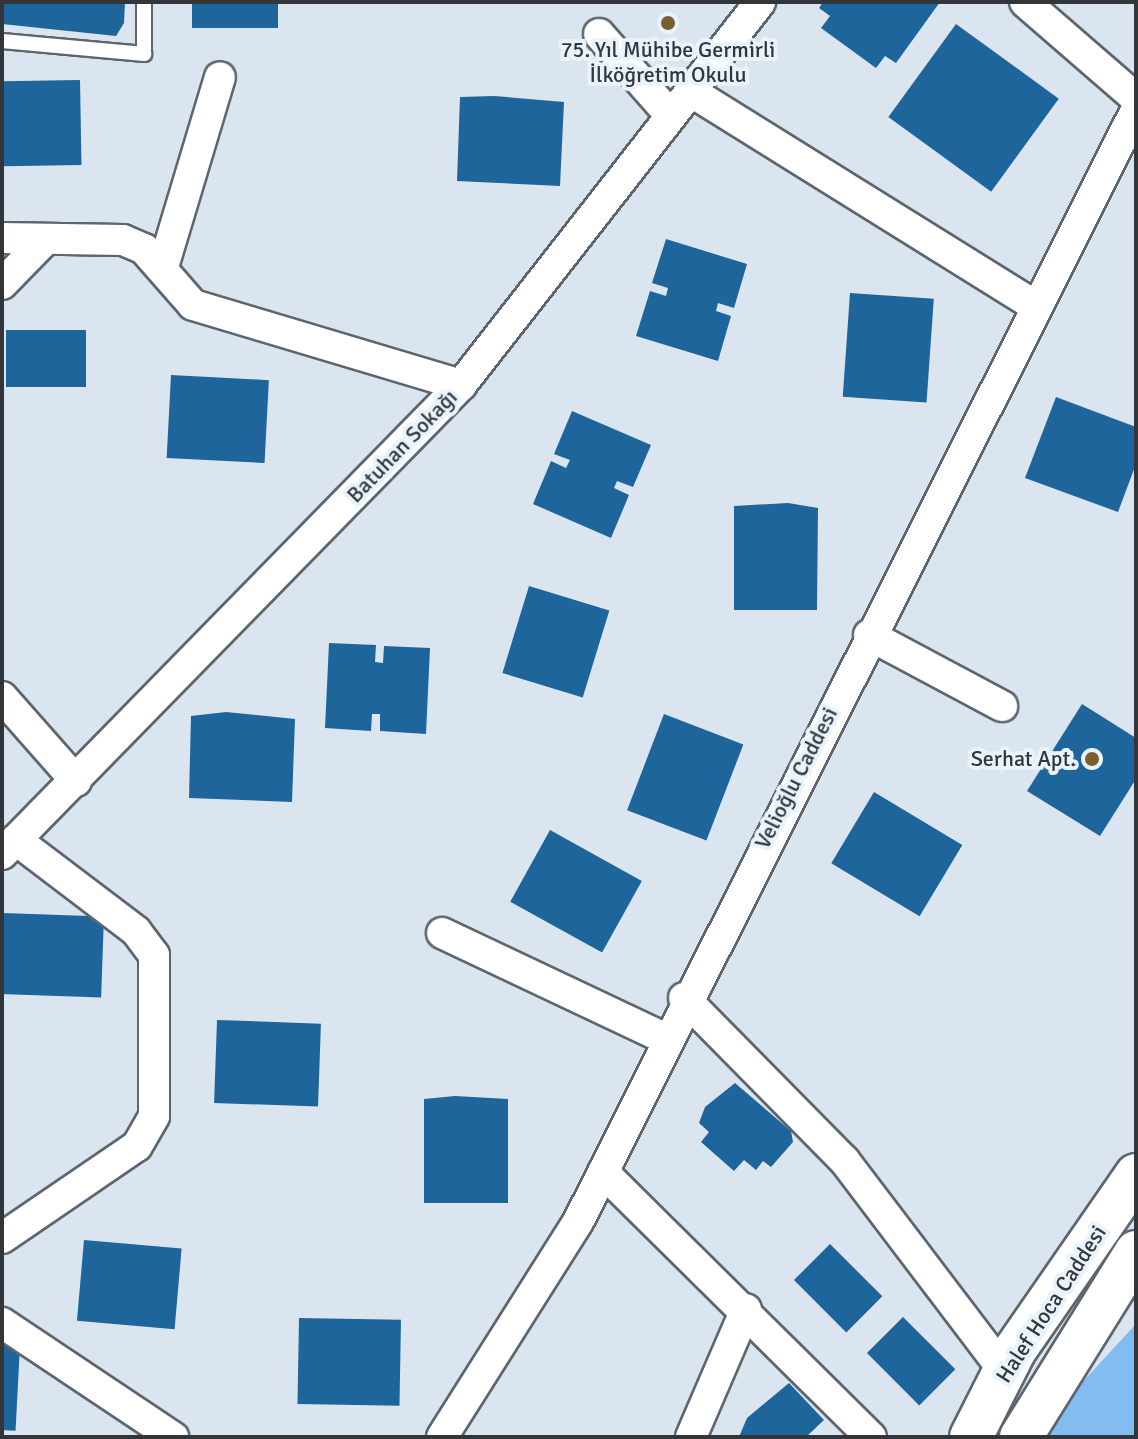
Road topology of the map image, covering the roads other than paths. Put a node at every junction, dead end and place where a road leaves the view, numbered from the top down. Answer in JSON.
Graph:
{"nodes":[{"id":1,"x":144,"y":2,"type":"edge"},
{"id":2,"x":760,"y":2,"type":"edge"},
{"id":3,"x":1025,"y":2,"type":"edge"},
{"id":4,"x":599,"y":34,"type":"dead end"},
{"id":5,"x":2,"y":41,"type":"edge"},
{"id":6,"x":220,"y":77,"type":"dead end"},
{"id":7,"x":690,"y":91,"type":"junction"},
{"id":8,"x":1136,"y":98,"type":"edge"},
{"id":9,"x":1136,"y":110,"type":"edge"},
{"id":10,"x":671,"y":116,"type":"junction"},
{"id":11,"x":2,"y":238,"type":"edge"},
{"id":12,"x":42,"y":243,"type":"junction"},
{"id":13,"x":163,"y":267,"type":"junction"},
{"id":14,"x":2,"y":284,"type":"edge"},
{"id":15,"x":1036,"y":306,"type":"junction"},
{"id":16,"x":461,"y":385,"type":"junction"},
{"id":17,"x":869,"y":635,"type":"junction"},
{"id":18,"x":2,"y":697,"type":"edge"},
{"id":19,"x":1002,"y":706,"type":"dead end"},
{"id":20,"x":76,"y":781,"type":"junction"},
{"id":21,"x":9,"y":847,"type":"edge"},
{"id":22,"x":442,"y":933,"type":"dead end"},
{"id":23,"x":684,"y":998,"type":"junction"},
{"id":24,"x":666,"y":1039,"type":"junction"},
{"id":25,"x":603,"y":1172,"type":"junction"},
{"id":26,"x":1136,"y":1175,"type":"edge"},
{"id":27,"x":2,"y":1238,"type":"edge"},
{"id":28,"x":1130,"y":1275,"type":"edge"},
{"id":29,"x":746,"y":1309,"type":"junction"},
{"id":30,"x":2,"y":1323,"type":"edge"},
{"id":31,"x":1004,"y":1371,"type":"junction"},
{"id":32,"x":173,"y":1437,"type":"edge"},
{"id":33,"x":442,"y":1437,"type":"edge"},
{"id":34,"x":691,"y":1437,"type":"edge"},
{"id":35,"x":871,"y":1437,"type":"edge"},
{"id":36,"x":971,"y":1437,"type":"edge"},
{"id":37,"x":1021,"y":1437,"type":"edge"}],
"edges":[{"from":1,"to":5,"type":"lane"},
{"from":2,"to":7,"type":"street","name":"Batuhan Sokağı"},
{"from":3,"to":8,"type":"street"},
{"from":4,"to":10,"type":"street"},
{"from":6,"to":13,"type":"street"},
{"from":7,"to":10,"type":"street","name":"Batuhan Sokağı"},
{"from":7,"to":15,"type":"street"},
{"from":9,"to":15,"type":"street","name":"Velioğlu Caddesi"},
{"from":10,"to":16,"type":"street","name":"Batuhan Sokağı"},
{"from":11,"to":12,"type":"street"},
{"from":12,"to":13,"type":"street"},
{"from":12,"to":14,"type":"street"},
{"from":13,"to":16,"type":"street"},
{"from":15,"to":17,"type":"street","name":"Velioğlu Caddesi"},
{"from":16,"to":20,"type":"street","name":"Batuhan Sokağı"},
{"from":17,"to":19,"type":"street"},
{"from":17,"to":23,"type":"street","name":"Velioğlu Caddesi"},
{"from":18,"to":20,"type":"street"},
{"from":20,"to":21,"type":"street","name":"Batuhan Sokağı"},
{"from":21,"to":27,"type":"street"},
{"from":22,"to":24,"type":"street"},
{"from":23,"to":24,"type":"street","name":"Velioğlu Caddesi"},
{"from":23,"to":31,"type":"street"},
{"from":24,"to":25,"type":"street","name":"Velioğlu Caddesi"},
{"from":25,"to":29,"type":"street"},
{"from":25,"to":33,"type":"street","name":"Velioğlu Caddesi"},
{"from":26,"to":31,"type":"main road","name":"Halef Hoca Caddesi"},
{"from":28,"to":37,"type":"main road","name":"Halef Hoca Caddesi"},
{"from":29,"to":34,"type":"street"},
{"from":29,"to":35,"type":"street"},
{"from":30,"to":32,"type":"street"},
{"from":31,"to":36,"type":"main road","name":"Halef Hoca Caddesi"}]}
